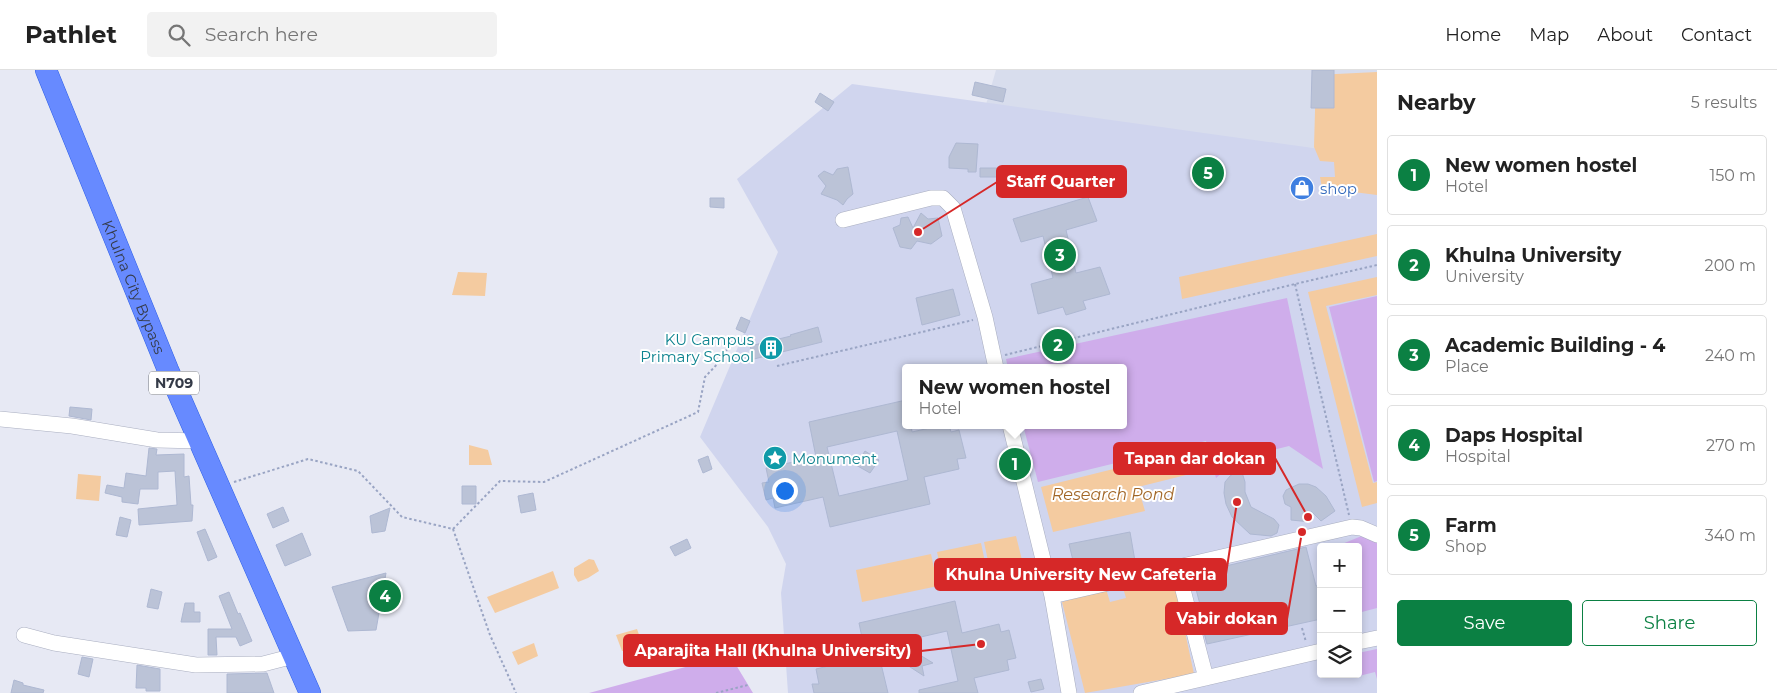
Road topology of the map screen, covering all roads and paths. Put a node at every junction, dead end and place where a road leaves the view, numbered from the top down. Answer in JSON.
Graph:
{"nodes":[{"id":1,"x":46,"y":70,"type":"edge"},
{"id":2,"x":843,"y":220,"type":"dead end"},
{"id":3,"x":1377,"y":265,"type":"edge"},
{"id":4,"x":1295,"y":284,"type":"junction"},
{"id":5,"x":985,"y":317,"type":"junction"},
{"id":6,"x":731,"y":341,"type":"dead end"},
{"id":7,"x":994,"y":363,"type":"edge"},
{"id":8,"x":777,"y":366,"type":"dead end"},
{"id":9,"x":0,"y":419,"type":"edge"},
{"id":10,"x":1011,"y":429,"type":"edge"},
{"id":11,"x":200,"y":441,"type":"junction"},
{"id":12,"x":220,"y":486,"type":"junction"},
{"id":13,"x":1352,"y":526,"type":"junction"},
{"id":14,"x":453,"y":529,"type":"junction"},
{"id":15,"x":1377,"y":534,"type":"edge"},
{"id":16,"x":1177,"y":567,"type":"junction"},
{"id":17,"x":1052,"y":596,"type":"junction"},
{"id":18,"x":24,"y":635,"type":"dead end"},
{"id":19,"x":1377,"y":638,"type":"edge"},
{"id":20,"x":1362,"y":641,"type":"edge"},
{"id":21,"x":1317,"y":652,"type":"edge"},
{"id":22,"x":294,"y":656,"type":"junction"},
{"id":23,"x":1206,"y":678,"type":"junction"},
{"id":24,"x":748,"y":685,"type":"dead end"},
{"id":25,"x":310,"y":693,"type":"edge"},
{"id":26,"x":516,"y":693,"type":"edge"},
{"id":27,"x":716,"y":693,"type":"edge"},
{"id":28,"x":1069,"y":693,"type":"edge"},
{"id":29,"x":1141,"y":693,"type":"edge"}],
"edges":[{"from":1,"to":11,"type":"highway","name":"Khulna City Bypass","number":"N709"},
{"from":2,"to":5,"type":"street"},
{"from":3,"to":4,"type":"path"},
{"from":4,"to":7,"type":"path"},
{"from":4,"to":13,"type":"path"},
{"from":5,"to":7,"type":"street"},
{"from":5,"to":8,"type":"path"},
{"from":6,"to":14,"type":"path"},
{"from":9,"to":11,"type":"street"},
{"from":10,"to":17,"type":"street"},
{"from":11,"to":12,"type":"highway","name":"Khulna City Bypass","number":"N709"},
{"from":12,"to":14,"type":"path"},
{"from":12,"to":22,"type":"highway","name":"Khulna City Bypass","number":"N709"},
{"from":13,"to":15,"type":"street"},
{"from":13,"to":16,"type":"street"},
{"from":14,"to":26,"type":"path"},
{"from":16,"to":17,"type":"street"},
{"from":16,"to":23,"type":"street"},
{"from":17,"to":28,"type":"street"},
{"from":18,"to":22,"type":"street"},
{"from":19,"to":20,"type":"street"},
{"from":21,"to":23,"type":"street"},
{"from":22,"to":25,"type":"highway","name":"Khulna City Bypass","number":"N709"},
{"from":23,"to":29,"type":"street"},
{"from":24,"to":27,"type":"path"}]}
